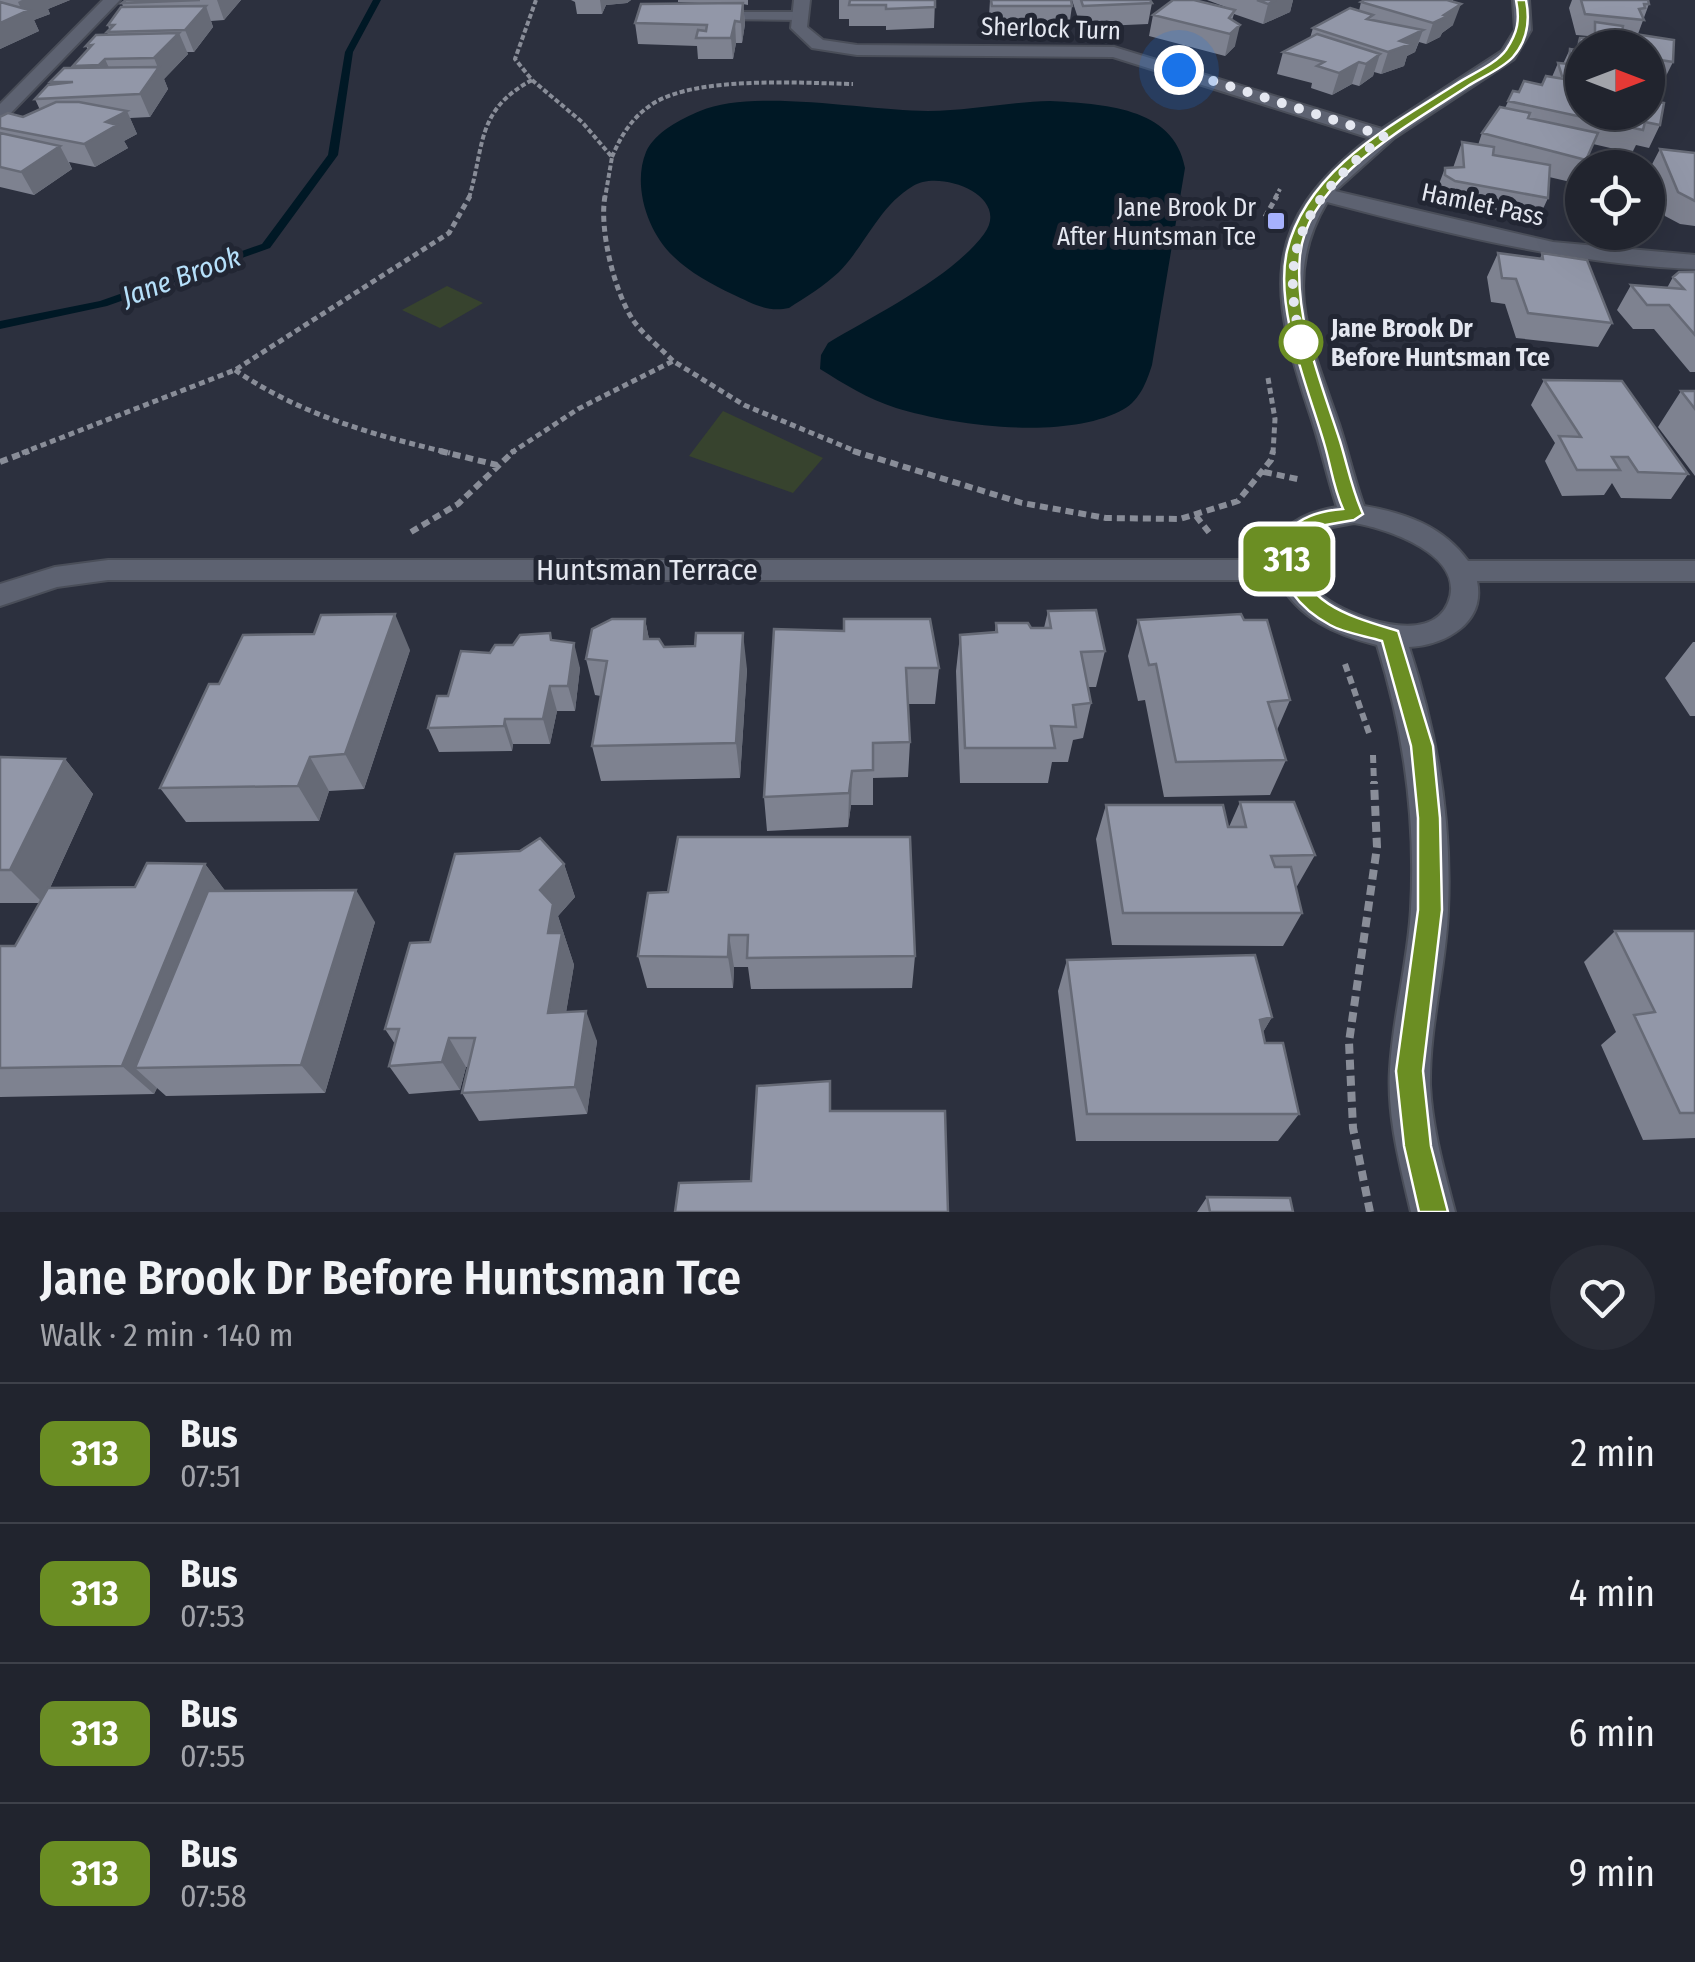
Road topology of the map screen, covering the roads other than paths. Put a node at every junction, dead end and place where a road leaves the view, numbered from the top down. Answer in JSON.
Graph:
{"nodes":[{"id":1,"x":112,"y":0,"type":"edge"},
{"id":2,"x":1521,"y":0,"type":"edge"},
{"id":3,"x":801,"y":8,"type":"edge"},
{"id":4,"x":686,"y":16,"type":"edge"},
{"id":5,"x":0,"y":114,"type":"edge"},
{"id":6,"x":1384,"y":136,"type":"junction"},
{"id":7,"x":1322,"y":194,"type":"junction"},
{"id":8,"x":1695,"y":262,"type":"edge"},
{"id":9,"x":1354,"y":514,"type":"junction"},
{"id":10,"x":1288,"y":570,"type":"junction"},
{"id":11,"x":1460,"y":571,"type":"junction"},
{"id":12,"x":1695,"y":571,"type":"edge"},
{"id":13,"x":4,"y":593,"type":"edge"},
{"id":14,"x":1390,"y":636,"type":"junction"},
{"id":15,"x":1434,"y":1212,"type":"edge"}],
"edges":[{"from":1,"to":5,"type":"street"},
{"from":2,"to":6,"type":"street"},
{"from":3,"to":4,"type":"lane"},
{"from":3,"to":6,"type":"street","name":"Sherlock Turn"},
{"from":6,"to":7,"type":"street"},
{"from":7,"to":8,"type":"street","name":"Hamlet Pass"},
{"from":7,"to":9,"type":"street"},
{"from":9,"to":10,"type":"street"},
{"from":9,"to":11,"type":"street"},
{"from":10,"to":13,"type":"street","name":"Huntsman Terrace"},
{"from":10,"to":14,"type":"street"},
{"from":11,"to":12,"type":"street"},
{"from":11,"to":14,"type":"street"},
{"from":14,"to":15,"type":"street"}]}
